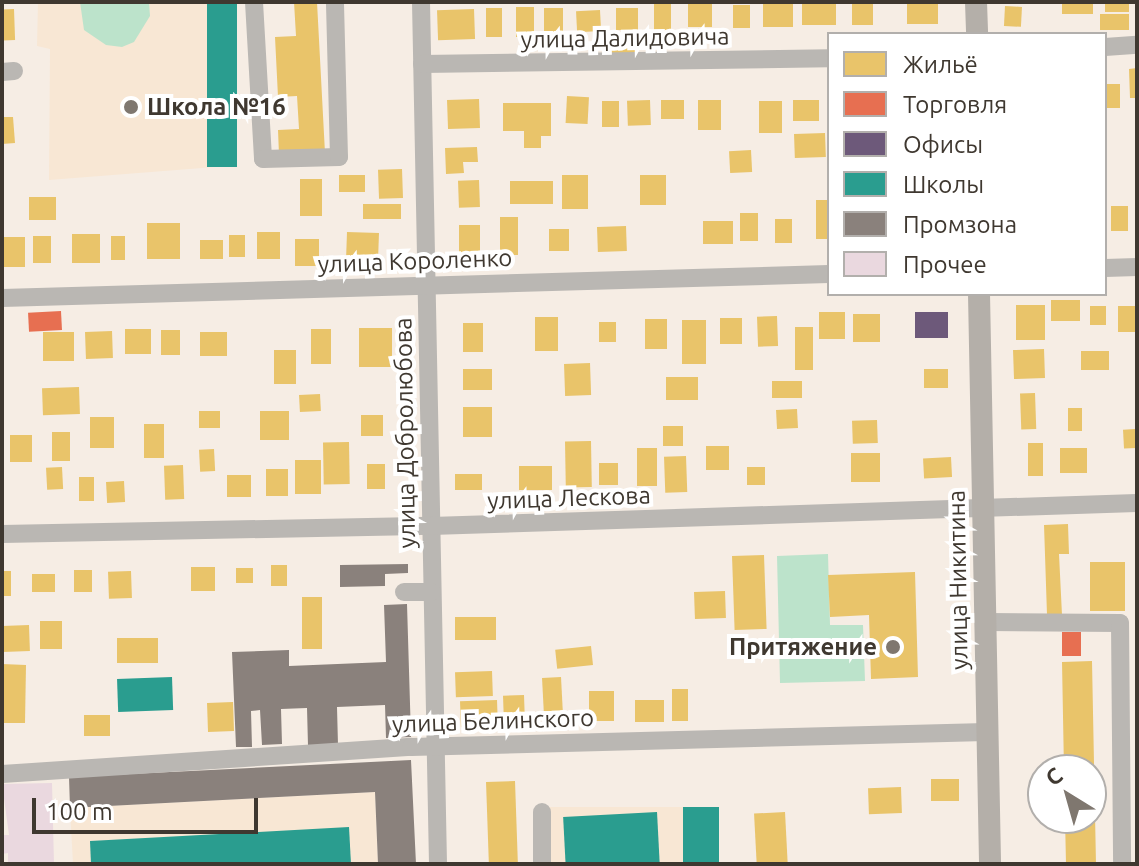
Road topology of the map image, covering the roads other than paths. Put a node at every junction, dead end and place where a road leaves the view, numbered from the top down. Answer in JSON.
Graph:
{"nodes":[{"id":1,"x":254,"y":2,"type":"edge"},
{"id":2,"x":335,"y":2,"type":"edge"},
{"id":3,"x":421,"y":2,"type":"edge"},
{"id":4,"x":976,"y":2,"type":"edge"},
{"id":5,"x":977,"y":32,"type":"edge"},
{"id":6,"x":1137,"y":45,"type":"edge"},
{"id":7,"x":1107,"y":47,"type":"edge"},
{"id":8,"x":827,"y":58,"type":"edge"},
{"id":9,"x":422,"y":64,"type":"junction"},
{"id":10,"x":1137,"y":267,"type":"edge"},
{"id":11,"x":1107,"y":268,"type":"edge"},
{"id":12,"x":827,"y":274,"type":"edge"},
{"id":13,"x":426,"y":285,"type":"junction"},
{"id":14,"x":979,"y":296,"type":"edge"},
{"id":15,"x":2,"y":298,"type":"edge"},
{"id":16,"x":1137,"y":503,"type":"edge"},
{"id":17,"x":983,"y":508,"type":"junction"},
{"id":18,"x":431,"y":526,"type":"junction"},
{"id":19,"x":2,"y":534,"type":"edge"},
{"id":20,"x":404,"y":592,"type":"dead end"},
{"id":21,"x":432,"y":592,"type":"junction"},
{"id":22,"x":986,"y":622,"type":"junction"},
{"id":23,"x":986,"y":732,"type":"junction"},
{"id":24,"x":436,"y":747,"type":"junction"},
{"id":25,"x":2,"y":774,"type":"edge"},
{"id":26,"x":542,"y":812,"type":"dead end"},
{"id":27,"x":438,"y":864,"type":"edge"},
{"id":28,"x":542,"y":864,"type":"edge"},
{"id":29,"x":990,"y":864,"type":"edge"},
{"id":30,"x":1122,"y":864,"type":"edge"}],
"edges":[{"from":1,"to":2,"type":"street"},
{"from":3,"to":9,"type":"street","name":"улица Добролюбова"},
{"from":4,"to":5,"type":"main road"},
{"from":6,"to":7,"type":"street"},
{"from":8,"to":9,"type":"street","name":"улица Далидовича"},
{"from":9,"to":13,"type":"street","name":"улица Добролюбова"},
{"from":10,"to":11,"type":"street"},
{"from":12,"to":13,"type":"street","name":"улица Короленко"},
{"from":13,"to":15,"type":"street","name":"улица Короленко"},
{"from":13,"to":18,"type":"street","name":"улица Добролюбова"},
{"from":14,"to":17,"type":"main road","name":"улица Никитина"},
{"from":16,"to":17,"type":"street","name":"улица Лескова"},
{"from":17,"to":18,"type":"street","name":"улица Лескова"},
{"from":17,"to":22,"type":"main road","name":"улица Никитина"},
{"from":18,"to":19,"type":"street","name":"улица Лескова"},
{"from":18,"to":21,"type":"street","name":"улица Добролюбова"},
{"from":20,"to":21,"type":"street"},
{"from":21,"to":24,"type":"street","name":"улица Добролюбова"},
{"from":22,"to":23,"type":"main road","name":"улица Никитина"},
{"from":22,"to":30,"type":"street"},
{"from":23,"to":24,"type":"street","name":"улица Белинского"},
{"from":23,"to":29,"type":"main road","name":"улица Никитина"},
{"from":24,"to":25,"type":"street","name":"улица Белинского"},
{"from":24,"to":27,"type":"street","name":"улица Добролюбова"},
{"from":26,"to":28,"type":"street"}]}
